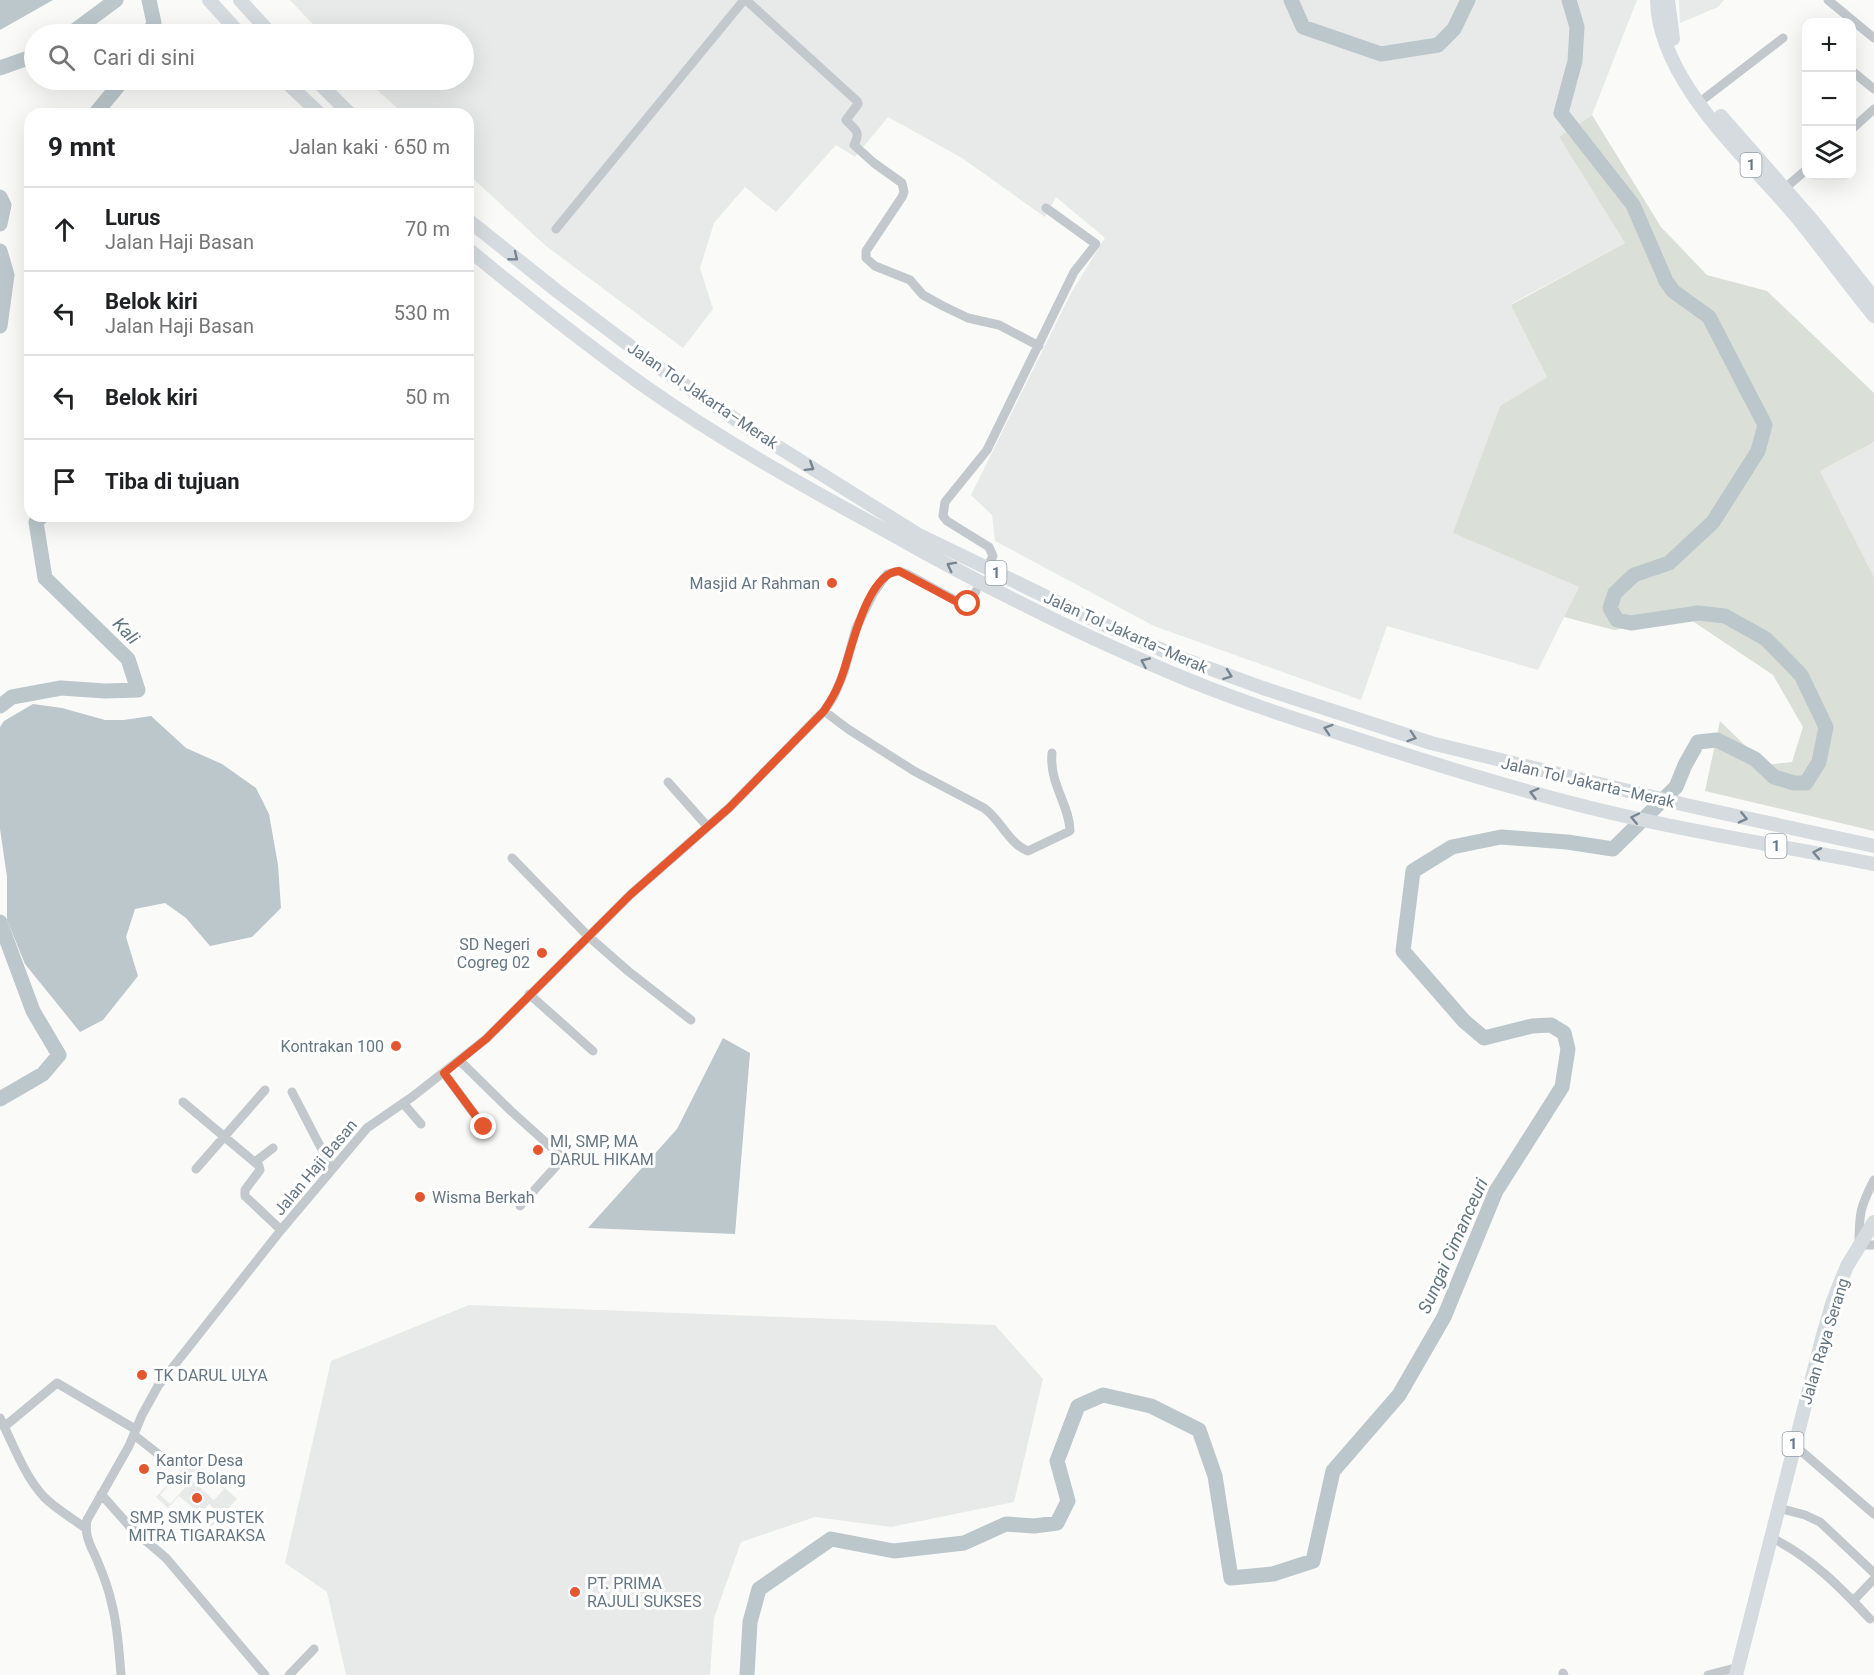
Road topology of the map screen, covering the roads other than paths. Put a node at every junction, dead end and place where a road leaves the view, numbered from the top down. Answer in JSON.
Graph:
{"nodes":[{"id":1,"x":209,"y":0,"type":"edge"},
{"id":2,"x":240,"y":0,"type":"edge"},
{"id":3,"x":745,"y":0,"type":"edge"},
{"id":4,"x":1657,"y":0,"type":"edge"},
{"id":5,"x":1668,"y":0,"type":"edge"},
{"id":6,"x":1828,"y":0,"type":"edge"},
{"id":7,"x":231,"y":24,"type":"edge"},
{"id":8,"x":262,"y":24,"type":"edge"},
{"id":9,"x":1783,"y":38,"type":"dead end"},
{"id":10,"x":1874,"y":38,"type":"edge"},
{"id":11,"x":1852,"y":72,"type":"edge"},
{"id":12,"x":1874,"y":88,"type":"edge"},
{"id":13,"x":295,"y":90,"type":"edge"},
{"id":14,"x":326,"y":90,"type":"edge"},
{"id":15,"x":1705,"y":98,"type":"junction"},
{"id":16,"x":314,"y":108,"type":"edge"},
{"id":17,"x":344,"y":108,"type":"edge"},
{"id":18,"x":1874,"y":109,"type":"edge"},
{"id":19,"x":1854,"y":126,"type":"edge"},
{"id":20,"x":1802,"y":174,"type":"edge"},
{"id":21,"x":1785,"y":189,"type":"junction"},
{"id":22,"x":1047,"y":208,"type":"dead end"},
{"id":23,"x":474,"y":225,"type":"edge"},
{"id":24,"x":556,"y":229,"type":"dead end"},
{"id":25,"x":474,"y":254,"type":"edge"},
{"id":26,"x":1852,"y":280,"type":"junction"},
{"id":27,"x":1874,"y":298,"type":"edge"},
{"id":28,"x":1874,"y":316,"type":"edge"},
{"id":29,"x":1039,"y":345,"type":"junction"},
{"id":30,"x":990,"y":564,"type":"dead end"},
{"id":31,"x":976,"y":591,"type":"dead end"},
{"id":32,"x":824,"y":711,"type":"junction"},
{"id":33,"x":1052,"y":753,"type":"dead end"},
{"id":34,"x":668,"y":782,"type":"dead end"},
{"id":35,"x":707,"y":826,"type":"junction"},
{"id":36,"x":1874,"y":846,"type":"edge"},
{"id":37,"x":512,"y":858,"type":"dead end"},
{"id":38,"x":1874,"y":864,"type":"edge"},
{"id":39,"x":588,"y":936,"type":"junction"},
{"id":40,"x":529,"y":994,"type":"junction"},
{"id":41,"x":691,"y":1020,"type":"dead end"},
{"id":42,"x":592,"y":1051,"type":"dead end"},
{"id":43,"x":460,"y":1061,"type":"junction"},
{"id":44,"x":444,"y":1073,"type":"junction"},
{"id":45,"x":265,"y":1090,"type":"dead end"},
{"id":46,"x":292,"y":1092,"type":"dead end"},
{"id":47,"x":183,"y":1102,"type":"dead end"},
{"id":48,"x":402,"y":1103,"type":"junction"},
{"id":49,"x":421,"y":1124,"type":"dead end"},
{"id":50,"x":484,"y":1127,"type":"dead end"},
{"id":51,"x":224,"y":1137,"type":"junction"},
{"id":52,"x":273,"y":1148,"type":"dead end"},
{"id":53,"x":255,"y":1162,"type":"junction"},
{"id":54,"x":196,"y":1169,"type":"dead end"},
{"id":55,"x":332,"y":1169,"type":"junction"},
{"id":56,"x":1874,"y":1180,"type":"edge"},
{"id":57,"x":520,"y":1206,"type":"dead end"},
{"id":58,"x":1874,"y":1222,"type":"edge"},
{"id":59,"x":281,"y":1230,"type":"junction"},
{"id":60,"x":1859,"y":1245,"type":"junction"},
{"id":61,"x":1874,"y":1245,"type":"edge"},
{"id":62,"x":2,"y":1423,"type":"edge"},
{"id":63,"x":135,"y":1432,"type":"junction"},
{"id":64,"x":1793,"y":1444,"type":"junction"},
{"id":65,"x":162,"y":1457,"type":"dead end"},
{"id":66,"x":101,"y":1494,"type":"junction"},
{"id":67,"x":1779,"y":1508,"type":"junction"},
{"id":68,"x":1874,"y":1514,"type":"edge"},
{"id":69,"x":85,"y":1528,"type":"junction"},
{"id":70,"x":1772,"y":1538,"type":"junction"},
{"id":71,"x":1874,"y":1573,"type":"edge"},
{"id":72,"x":1874,"y":1579,"type":"edge"},
{"id":73,"x":1853,"y":1601,"type":"junction"},
{"id":74,"x":1870,"y":1619,"type":"dead end"},
{"id":75,"x":314,"y":1649,"type":"dead end"},
{"id":76,"x":1738,"y":1671,"type":"edge"},
{"id":77,"x":121,"y":1675,"type":"edge"},
{"id":78,"x":265,"y":1675,"type":"edge"},
{"id":79,"x":289,"y":1675,"type":"edge"},
{"id":80,"x":1708,"y":1675,"type":"edge"}],
"edges":[{"from":1,"to":7,"type":"highway"},
{"from":2,"to":8,"type":"highway"},
{"from":3,"to":24,"type":"street"},
{"from":3,"to":29,"type":"street"},
{"from":4,"to":26,"type":"highway","number":"1"},
{"from":5,"to":15,"type":"highway","number":"1"},
{"from":6,"to":10,"type":"street"},
{"from":9,"to":15,"type":"street"},
{"from":11,"to":12,"type":"street"},
{"from":13,"to":16,"type":"highway"},
{"from":14,"to":17,"type":"highway"},
{"from":15,"to":21,"type":"highway","number":"1"},
{"from":18,"to":19,"type":"street"},
{"from":20,"to":21,"type":"street"},
{"from":21,"to":26,"type":"highway","number":"1"},
{"from":22,"to":29,"type":"street"},
{"from":23,"to":36,"type":"highway","name":"Jalan Tol Jakarta–Merak","number":"1","one_way":true},
{"from":38,"to":25,"type":"highway","name":"Jalan Tol Jakarta–Merak","number":"1","one_way":true},
{"from":26,"to":27,"type":"highway","number":"1"},
{"from":26,"to":28,"type":"highway","number":"1"},
{"from":29,"to":30,"type":"street"},
{"from":31,"to":32,"type":"street","name":"Jalan Haji Basan"},
{"from":32,"to":33,"type":"street"},
{"from":32,"to":35,"type":"street","name":"Jalan Haji Basan"},
{"from":34,"to":35,"type":"street"},
{"from":35,"to":39,"type":"street","name":"Jalan Haji Basan"},
{"from":37,"to":39,"type":"street"},
{"from":39,"to":40,"type":"street","name":"Jalan Haji Basan"},
{"from":39,"to":41,"type":"street"},
{"from":40,"to":42,"type":"street"},
{"from":40,"to":43,"type":"street","name":"Jalan Haji Basan"},
{"from":43,"to":44,"type":"street","name":"Jalan Haji Basan"},
{"from":43,"to":57,"type":"street"},
{"from":44,"to":48,"type":"street","name":"Jalan Haji Basan"},
{"from":44,"to":50,"type":"street"},
{"from":45,"to":51,"type":"street"},
{"from":46,"to":55,"type":"street"},
{"from":47,"to":51,"type":"street"},
{"from":48,"to":49,"type":"street"},
{"from":48,"to":55,"type":"street","name":"Jalan Haji Basan"},
{"from":51,"to":53,"type":"street"},
{"from":51,"to":54,"type":"street"},
{"from":52,"to":53,"type":"street"},
{"from":53,"to":59,"type":"street"},
{"from":55,"to":59,"type":"street","name":"Jalan Haji Basan"},
{"from":56,"to":60,"type":"street"},
{"from":58,"to":60,"type":"highway","name":"Jalan Raya Serang","number":"1"},
{"from":59,"to":63,"type":"street","name":"Jalan Haji Basan"},
{"from":60,"to":61,"type":"street"},
{"from":60,"to":64,"type":"highway","name":"Jalan Raya Serang","number":"1"},
{"from":62,"to":63,"type":"street"},
{"from":62,"to":69,"type":"street"},
{"from":63,"to":65,"type":"street"},
{"from":63,"to":66,"type":"street","name":"Jalan Haji Basan"},
{"from":64,"to":67,"type":"highway","name":"Jalan Raya Serang","number":"1"},
{"from":64,"to":68,"type":"street"},
{"from":66,"to":69,"type":"street","name":"Jalan Haji Basan"},
{"from":66,"to":78,"type":"street"},
{"from":67,"to":70,"type":"highway","name":"Jalan Raya Serang","number":"1"},
{"from":67,"to":71,"type":"street"},
{"from":69,"to":77,"type":"street"},
{"from":70,"to":73,"type":"street"},
{"from":70,"to":76,"type":"highway","name":"Jalan Raya Serang","number":"1"},
{"from":72,"to":73,"type":"street"},
{"from":73,"to":74,"type":"street"},
{"from":75,"to":79,"type":"street"},
{"from":76,"to":80,"type":"street"}]}
